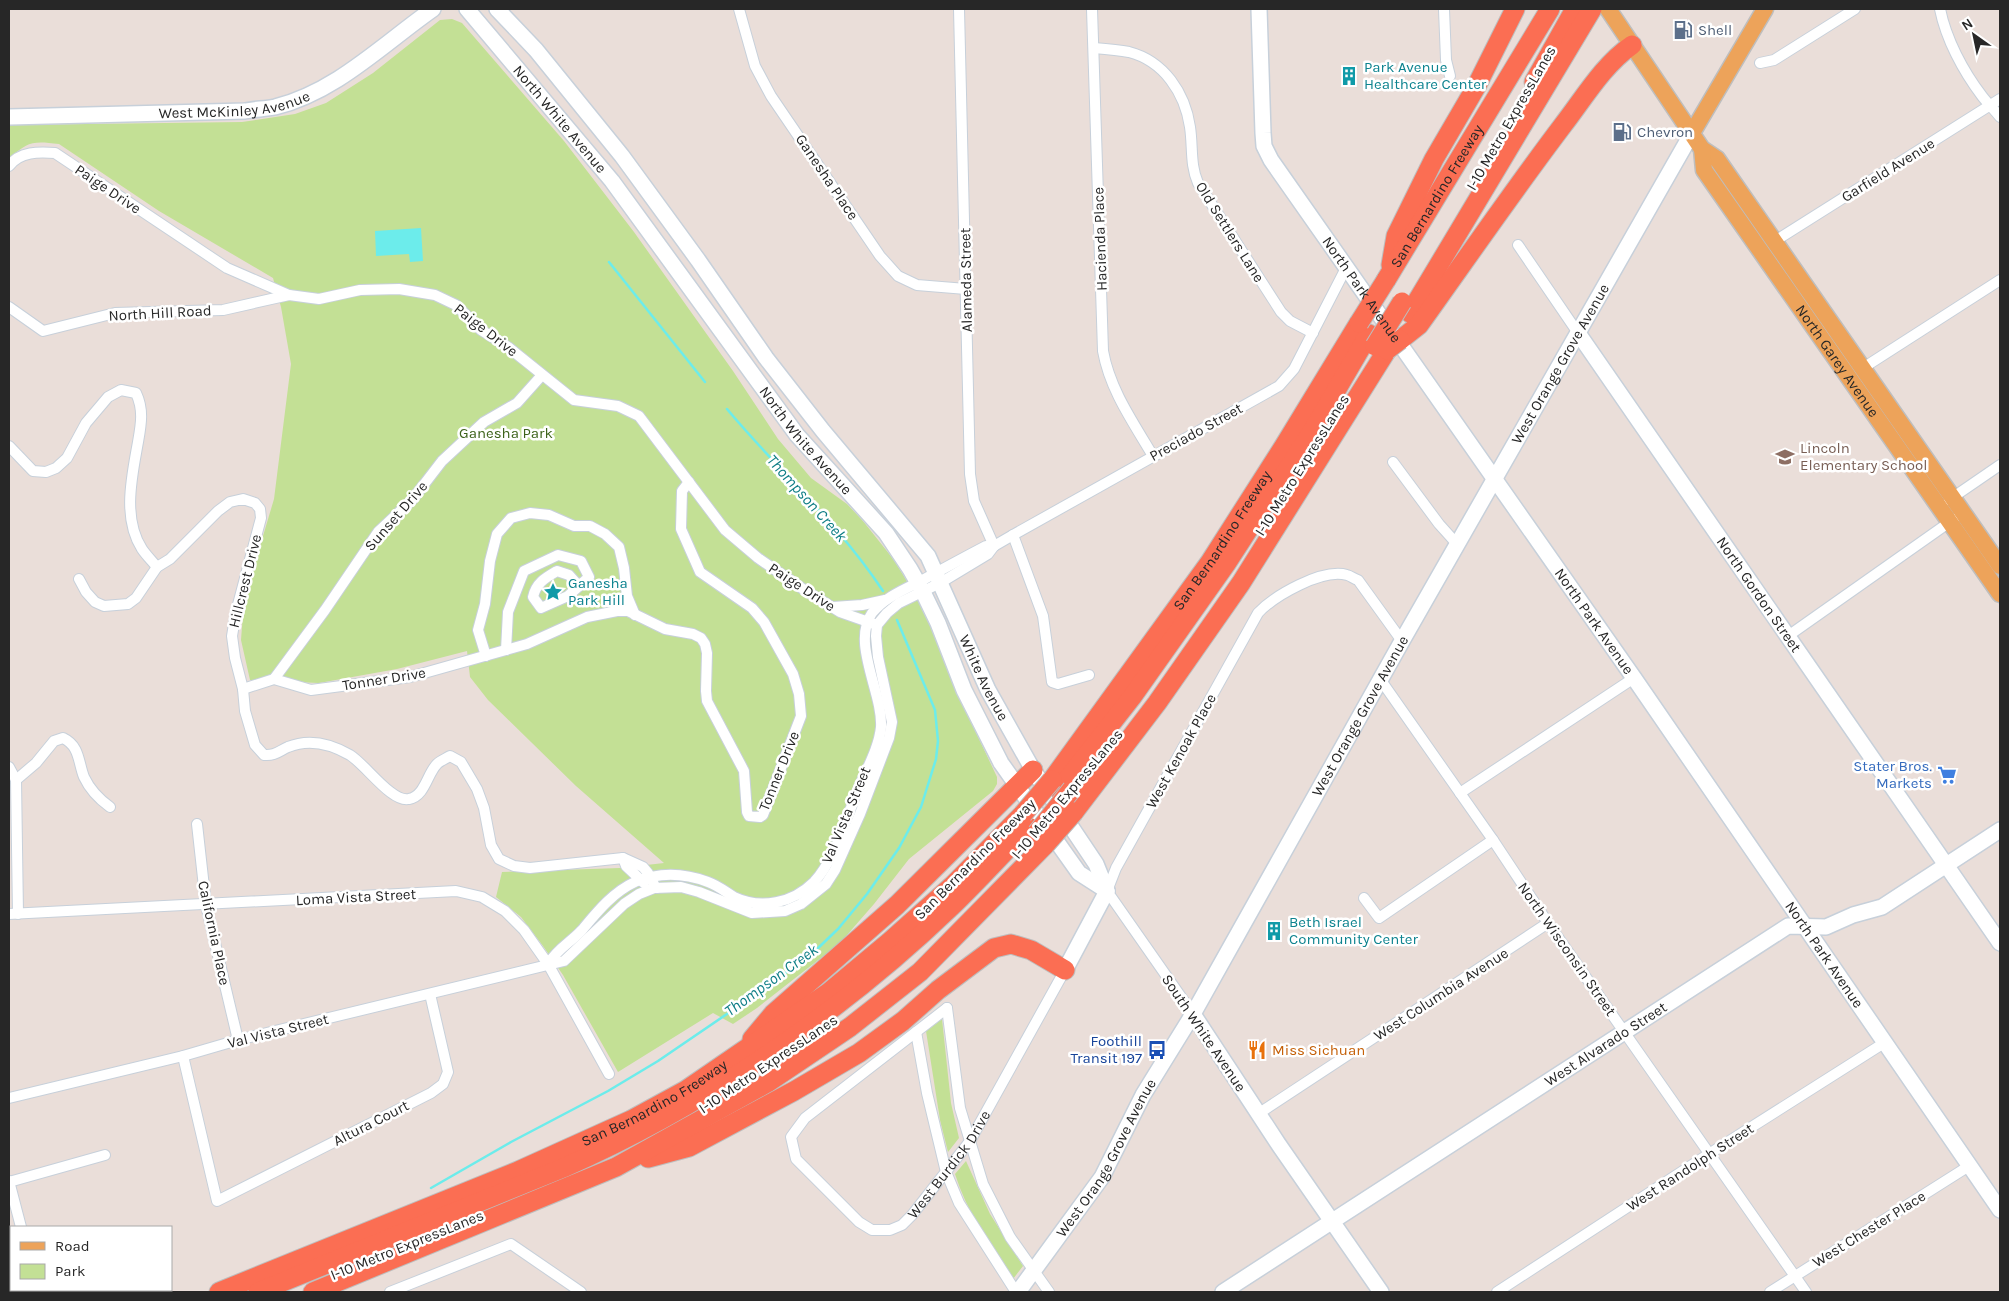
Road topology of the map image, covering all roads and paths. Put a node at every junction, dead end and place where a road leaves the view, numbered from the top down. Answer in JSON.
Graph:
{"nodes":[{"id":1,"x":433,"y":9,"type":"edge"},
{"id":2,"x":467,"y":9,"type":"edge"},
{"id":3,"x":497,"y":9,"type":"edge"},
{"id":4,"x":739,"y":9,"type":"edge"},
{"id":5,"x":959,"y":9,"type":"edge"},
{"id":6,"x":1092,"y":9,"type":"edge"},
{"id":7,"x":1259,"y":9,"type":"edge"},
{"id":8,"x":1444,"y":9,"type":"edge"},
{"id":9,"x":1516,"y":9,"type":"edge"},
{"id":10,"x":1550,"y":9,"type":"edge"},
{"id":11,"x":1608,"y":9,"type":"edge"},
{"id":12,"x":1764,"y":9,"type":"edge"},
{"id":13,"x":1855,"y":9,"type":"edge"},
{"id":14,"x":1940,"y":9,"type":"edge"},
{"id":15,"x":1585,"y":12,"type":"edge"},
{"id":16,"x":1632,"y":45,"type":"junction"},
{"id":17,"x":1094,"y":48,"type":"junction"},
{"id":18,"x":1760,"y":63,"type":"dead end"},
{"id":19,"x":1450,"y":76,"type":"dead end"},
{"id":20,"x":1996,"y":102,"type":"edge"},
{"id":21,"x":9,"y":117,"type":"edge"},
{"id":22,"x":2000,"y":117,"type":"edge"},
{"id":23,"x":1692,"y":133,"type":"junction"},
{"id":24,"x":1702,"y":149,"type":"junction"},
{"id":25,"x":9,"y":166,"type":"edge"},
{"id":26,"x":1775,"y":241,"type":"junction"},
{"id":27,"x":1518,"y":245,"type":"dead end"},
{"id":28,"x":1346,"y":268,"type":"junction"},
{"id":29,"x":2000,"y":280,"type":"edge"},
{"id":30,"x":966,"y":289,"type":"junction"},
{"id":31,"x":289,"y":295,"type":"junction"},
{"id":32,"x":1400,"y":298,"type":"junction"},
{"id":33,"x":9,"y":307,"type":"edge"},
{"id":34,"x":1314,"y":333,"type":"junction"},
{"id":35,"x":1578,"y":333,"type":"junction"},
{"id":36,"x":1375,"y":342,"type":"junction"},
{"id":37,"x":1863,"y":368,"type":"junction"},
{"id":38,"x":542,"y":375,"type":"junction"},
{"id":39,"x":9,"y":446,"type":"edge"},
{"id":40,"x":1154,"y":456,"type":"junction"},
{"id":41,"x":1393,"y":462,"type":"dead end"},
{"id":42,"x":2000,"y":465,"type":"edge"},
{"id":43,"x":1494,"y":478,"type":"junction"},
{"id":44,"x":689,"y":482,"type":"junction"},
{"id":45,"x":1952,"y":498,"type":"junction"},
{"id":46,"x":1939,"y":507,"type":"junction"},
{"id":47,"x":1963,"y":513,"type":"junction"},
{"id":48,"x":1950,"y":522,"type":"junction"},
{"id":49,"x":1013,"y":534,"type":"junction"},
{"id":50,"x":1457,"y":544,"type":"junction"},
{"id":51,"x":994,"y":546,"type":"junction"},
{"id":52,"x":157,"y":566,"type":"junction"},
{"id":53,"x":2000,"y":566,"type":"edge"},
{"id":54,"x":937,"y":578,"type":"junction"},
{"id":55,"x":79,"y":579,"type":"dead end"},
{"id":56,"x":578,"y":585,"type":"dead end"},
{"id":57,"x":920,"y":587,"type":"junction"},
{"id":58,"x":2000,"y":594,"type":"edge"},
{"id":59,"x":886,"y":600,"type":"junction"},
{"id":60,"x":832,"y":607,"type":"junction"},
{"id":61,"x":635,"y":614,"type":"junction"},
{"id":62,"x":873,"y":624,"type":"junction"},
{"id":63,"x":1788,"y":636,"type":"junction"},
{"id":64,"x":1402,"y":641,"type":"junction"},
{"id":65,"x":506,"y":650,"type":"junction"},
{"id":66,"x":486,"y":656,"type":"junction"},
{"id":67,"x":1089,"y":675,"type":"dead end"},
{"id":68,"x":1634,"y":678,"type":"junction"},
{"id":69,"x":274,"y":679,"type":"junction"},
{"id":70,"x":1380,"y":679,"type":"junction"},
{"id":71,"x":243,"y":689,"type":"junction"},
{"id":72,"x":9,"y":767,"type":"edge"},
{"id":73,"x":1033,"y":770,"type":"junction"},
{"id":74,"x":16,"y":780,"type":"junction"},
{"id":75,"x":1017,"y":786,"type":"junction"},
{"id":76,"x":1061,"y":786,"type":"junction"},
{"id":77,"x":1460,"y":793,"type":"junction"},
{"id":78,"x":110,"y":807,"type":"dead end"},
{"id":79,"x":197,"y":824,"type":"dead end"},
{"id":80,"x":1034,"y":829,"type":"junction"},
{"id":81,"x":2000,"y":830,"type":"edge"},
{"id":82,"x":1493,"y":840,"type":"junction"},
{"id":83,"x":1946,"y":865,"type":"junction"},
{"id":84,"x":683,"y":876,"type":"junction"},
{"id":85,"x":646,"y":879,"type":"junction"},
{"id":86,"x":681,"y":887,"type":"junction"},
{"id":87,"x":652,"y":889,"type":"junction"},
{"id":88,"x":1107,"y":891,"type":"junction"},
{"id":89,"x":1364,"y":898,"type":"dead end"},
{"id":90,"x":206,"y":904,"type":"junction"},
{"id":91,"x":13,"y":914,"type":"edge"},
{"id":92,"x":1548,"y":924,"type":"junction"},
{"id":93,"x":1804,"y":927,"type":"junction"},
{"id":94,"x":2000,"y":943,"type":"edge"},
{"id":95,"x":548,"y":964,"type":"junction"},
{"id":96,"x":1065,"y":970,"type":"junction"},
{"id":97,"x":430,"y":994,"type":"junction"},
{"id":98,"x":1194,"y":1014,"type":"junction"},
{"id":99,"x":916,"y":1032,"type":"junction"},
{"id":100,"x":1624,"y":1032,"type":"junction"},
{"id":101,"x":238,"y":1040,"type":"junction"},
{"id":102,"x":1884,"y":1043,"type":"junction"},
{"id":103,"x":183,"y":1056,"type":"junction"},
{"id":104,"x":737,"y":1057,"type":"junction"},
{"id":105,"x":609,"y":1074,"type":"dead end"},
{"id":106,"x":9,"y":1098,"type":"edge"},
{"id":107,"x":1258,"y":1114,"type":"junction"},
{"id":108,"x":970,"y":1141,"type":"junction"},
{"id":109,"x":1709,"y":1154,"type":"junction"},
{"id":110,"x":105,"y":1155,"type":"dead end"},
{"id":111,"x":1969,"y":1166,"type":"junction"},
{"id":112,"x":616,"y":1167,"type":"junction"},
{"id":113,"x":946,"y":1172,"type":"junction"},
{"id":114,"x":9,"y":1182,"type":"edge"},
{"id":115,"x":2000,"y":1210,"type":"edge"},
{"id":116,"x":1332,"y":1223,"type":"junction"},
{"id":117,"x":21,"y":1226,"type":"edge"},
{"id":118,"x":1034,"y":1271,"type":"junction"},
{"id":119,"x":1795,"y":1276,"type":"junction"},
{"id":120,"x":219,"y":1292,"type":"edge"},
{"id":121,"x":258,"y":1292,"type":"edge"},
{"id":122,"x":289,"y":1292,"type":"edge"},
{"id":123,"x":313,"y":1292,"type":"edge"},
{"id":124,"x":390,"y":1292,"type":"edge"},
{"id":125,"x":581,"y":1292,"type":"edge"},
{"id":126,"x":1017,"y":1292,"type":"edge"},
{"id":127,"x":1049,"y":1292,"type":"edge"},
{"id":128,"x":1223,"y":1292,"type":"edge"},
{"id":129,"x":1381,"y":1292,"type":"edge"},
{"id":130,"x":1497,"y":1292,"type":"edge"},
{"id":131,"x":1770,"y":1292,"type":"edge"},
{"id":132,"x":1806,"y":1292,"type":"edge"}],
"edges":[{"from":1,"to":21,"type":"street","name":"West McKinley Avenue"},
{"from":2,"to":57,"type":"street","name":"North White Avenue"},
{"from":3,"to":54,"type":"street","name":"North White Avenue"},
{"from":4,"to":30,"type":"street","name":"Ganesha Place"},
{"from":5,"to":30,"type":"street","name":"Alameda Street"},
{"from":6,"to":17,"type":"street","name":"Hacienda Place"},
{"from":7,"to":28,"type":"street","name":"North Park Avenue"},
{"from":8,"to":19,"type":"street"},
{"from":9,"to":32,"type":"highway"},
{"from":10,"to":32,"type":"highway","name":"I-10 Metro ExpressLanes"},
{"from":11,"to":16,"type":"main road","name":"North Garey Avenue"},
{"from":12,"to":23,"type":"main road"},
{"from":13,"to":18,"type":"street"},
{"from":14,"to":20,"type":"street"},
{"from":15,"to":32,"type":"highway","name":"San Bernardino Freeway"},
{"from":16,"to":23,"type":"main road","name":"North Garey Avenue"},
{"from":16,"to":32,"type":"highway"},
{"from":17,"to":34,"type":"street","name":"Old Settlers Lane"},
{"from":17,"to":40,"type":"street","name":"Hacienda Place"},
{"from":20,"to":22,"type":"street"},
{"from":20,"to":26,"type":"street","name":"Garfield Avenue"},
{"from":23,"to":24,"type":"main road","name":"North Garey Avenue"},
{"from":23,"to":35,"type":"street","name":"West Orange Grove Avenue"},
{"from":24,"to":26,"type":"main road","name":"North Garey Avenue"},
{"from":24,"to":46,"type":"main road","name":"North Garey Avenue"},
{"from":25,"to":31,"type":"street","name":"Paige Drive"},
{"from":26,"to":37,"type":"main road","name":"North Garey Avenue"},
{"from":27,"to":35,"type":"street","name":"North Gordon Street"},
{"from":28,"to":34,"type":"street","name":"Preciado Street"},
{"from":28,"to":43,"type":"street","name":"North Park Avenue"},
{"from":29,"to":37,"type":"street"},
{"from":30,"to":51,"type":"street","name":"Alameda Street"},
{"from":31,"to":33,"type":"street","name":"North Hill Road"},
{"from":31,"to":38,"type":"street","name":"Paige Drive"},
{"from":32,"to":36,"type":"highway","name":"San Bernardino Freeway","bridge":true},
{"from":32,"to":36,"type":"highway","bridge":true},
{"from":32,"to":36,"type":"highway","name":"I-10 Metro ExpressLanes","bridge":true},
{"from":34,"to":40,"type":"street","name":"Preciado Street"},
{"from":35,"to":43,"type":"street","name":"West Orange Grove Avenue"},
{"from":35,"to":63,"type":"street","name":"North Gordon Street"},
{"from":36,"to":76,"type":"highway","name":"San Bernardino Freeway"},
{"from":36,"to":76,"type":"highway","name":"I-10 Metro ExpressLanes"},
{"from":36,"to":80,"type":"highway","name":"San Bernardino Freeway","bridge":true},
{"from":37,"to":45,"type":"main road","name":"North Garey Avenue"},
{"from":38,"to":44,"type":"street","name":"Paige Drive"},
{"from":38,"to":69,"type":"street","name":"Sunset Drive"},
{"from":39,"to":52,"type":"street"},
{"from":40,"to":49,"type":"street","name":"Preciado Street"},
{"from":41,"to":50,"type":"street"},
{"from":42,"to":45,"type":"street"},
{"from":43,"to":50,"type":"street","name":"West Orange Grove Avenue"},
{"from":43,"to":68,"type":"street","name":"North Park Avenue"},
{"from":44,"to":60,"type":"street","name":"Paige Drive"},
{"from":44,"to":61,"type":"street","name":"Tonner Drive"},
{"from":45,"to":46,"type":"street"},
{"from":45,"to":47,"type":"main road","name":"North Garey Avenue"},
{"from":46,"to":48,"type":"main road","name":"North Garey Avenue"},
{"from":47,"to":48,"type":"street"},
{"from":47,"to":53,"type":"main road","name":"North Garey Avenue"},
{"from":48,"to":58,"type":"main road","name":"North Garey Avenue"},
{"from":48,"to":63,"type":"street"},
{"from":49,"to":51,"type":"street","name":"Preciado Street"},
{"from":49,"to":67,"type":"street"},
{"from":50,"to":64,"type":"street","name":"West Orange Grove Avenue"},
{"from":51,"to":54,"type":"street","name":"Preciado Street"},
{"from":52,"to":55,"type":"street"},
{"from":52,"to":71,"type":"street","name":"Hillcrest Drive"},
{"from":54,"to":57,"type":"street","name":"Preciado Street"},
{"from":54,"to":73,"type":"street","name":"White Avenue"},
{"from":56,"to":65,"type":"street"},
{"from":57,"to":59,"type":"street"},
{"from":57,"to":62,"type":"street"},
{"from":57,"to":75,"type":"street","name":"North White Avenue"},
{"from":59,"to":60,"type":"street"},
{"from":59,"to":62,"type":"street"},
{"from":60,"to":62,"type":"street","name":"Paige Drive"},
{"from":61,"to":65,"type":"street","name":"Tonner Drive"},
{"from":61,"to":66,"type":"street"},
{"from":62,"to":84,"type":"street","name":"Val Vista Street"},
{"from":62,"to":86,"type":"street","name":"Val Vista Street"},
{"from":63,"to":83,"type":"street","name":"North Gordon Street"},
{"from":64,"to":70,"type":"street","name":"West Orange Grove Avenue"},
{"from":64,"to":88,"type":"street","name":"West Kenoak Place"},
{"from":65,"to":66,"type":"street","name":"Tonner Drive"},
{"from":66,"to":69,"type":"street","name":"Tonner Drive"},
{"from":68,"to":77,"type":"street"},
{"from":68,"to":93,"type":"street","name":"North Park Avenue"},
{"from":69,"to":71,"type":"street"},
{"from":70,"to":77,"type":"street","name":"North Wisconsin Street"},
{"from":70,"to":98,"type":"street","name":"West Orange Grove Avenue"},
{"from":71,"to":85,"type":"street","name":"Hillcrest Drive"},
{"from":72,"to":74,"type":"street"},
{"from":73,"to":75,"type":"highway"},
{"from":73,"to":88,"type":"street","name":"South White Avenue"},
{"from":74,"to":78,"type":"street"},
{"from":74,"to":91,"type":"street"},
{"from":75,"to":88,"type":"street","name":"North White Avenue"},
{"from":75,"to":104,"type":"highway"},
{"from":76,"to":80,"type":"highway","name":"San Bernardino Freeway","bridge":true},
{"from":77,"to":82,"type":"street","name":"North Wisconsin Street"},
{"from":79,"to":90,"type":"street","name":"California Place"},
{"from":80,"to":104,"type":"highway","name":"San Bernardino Freeway"},
{"from":80,"to":112,"type":"highway","name":"San Bernardino Freeway"},
{"from":80,"to":121,"type":"highway","name":"I-10 Metro ExpressLanes"},
{"from":80,"to":122,"type":"highway","name":"I-10 Metro ExpressLanes"},
{"from":81,"to":83,"type":"street","name":"West Alvarado Street"},
{"from":82,"to":89,"type":"street"},
{"from":82,"to":92,"type":"street","name":"North Wisconsin Street"},
{"from":83,"to":93,"type":"street","name":"West Alvarado Street"},
{"from":83,"to":94,"type":"street","name":"North Gordon Street"},
{"from":84,"to":85,"type":"street","name":"Val Vista Street"},
{"from":84,"to":86,"type":"street"},
{"from":85,"to":87,"type":"street","name":"Hillcrest Drive"},
{"from":85,"to":95,"type":"street","name":"Val Vista Street"},
{"from":86,"to":87,"type":"street","name":"Val Vista Street"},
{"from":87,"to":95,"type":"street","name":"Val Vista Street"},
{"from":88,"to":96,"type":"street","name":"West Burdick Drive"},
{"from":88,"to":98,"type":"street","name":"South White Avenue"},
{"from":90,"to":91,"type":"street","name":"Loma Vista Street"},
{"from":90,"to":95,"type":"street","name":"Loma Vista Street"},
{"from":90,"to":101,"type":"street","name":"California Place"},
{"from":92,"to":100,"type":"street","name":"North Wisconsin Street"},
{"from":92,"to":107,"type":"street","name":"West Columbia Avenue"},
{"from":93,"to":100,"type":"street","name":"West Alvarado Street"},
{"from":93,"to":102,"type":"street","name":"North Park Avenue"},
{"from":95,"to":97,"type":"street","name":"Val Vista Street"},
{"from":95,"to":105,"type":"street","name":"Loma Vista Street"},
{"from":96,"to":108,"type":"street","name":"West Burdick Drive"},
{"from":96,"to":112,"type":"highway"},
{"from":97,"to":101,"type":"street","name":"Val Vista Street"},
{"from":97,"to":103,"type":"street","name":"Altura Court"},
{"from":98,"to":107,"type":"street","name":"South White Avenue"},
{"from":98,"to":118,"type":"street","name":"West Orange Grove Avenue"},
{"from":99,"to":108,"type":"street","name":"West Burdick Drive"},
{"from":99,"to":113,"type":"street"},
{"from":99,"to":113,"type":"street","name":"West Burdick Drive"},
{"from":100,"to":109,"type":"street","name":"North Wisconsin Street"},
{"from":100,"to":116,"type":"street","name":"West Alvarado Street"},
{"from":101,"to":103,"type":"street","name":"Val Vista Street"},
{"from":102,"to":109,"type":"street","name":"West Randolph Street"},
{"from":102,"to":111,"type":"street","name":"North Park Avenue"},
{"from":103,"to":106,"type":"street","name":"Val Vista Street"},
{"from":104,"to":120,"type":"highway","name":"San Bernardino Freeway"},
{"from":107,"to":116,"type":"street","name":"South White Avenue"},
{"from":108,"to":113,"type":"street","name":"West Burdick Drive"},
{"from":108,"to":118,"type":"street"},
{"from":109,"to":119,"type":"street","name":"North Wisconsin Street"},
{"from":109,"to":130,"type":"street","name":"West Randolph Street"},
{"from":110,"to":114,"type":"street"},
{"from":111,"to":115,"type":"street","name":"North Park Avenue"},
{"from":111,"to":119,"type":"street","name":"West Chester Place"},
{"from":112,"to":123,"type":"highway","name":"San Bernardino Freeway"},
{"from":113,"to":126,"type":"street"},
{"from":114,"to":117,"type":"street"},
{"from":116,"to":128,"type":"street","name":"West Alvarado Street"},
{"from":116,"to":129,"type":"street","name":"South White Avenue"},
{"from":118,"to":126,"type":"street","name":"West Orange Grove Avenue"},
{"from":118,"to":127,"type":"street"},
{"from":119,"to":131,"type":"street","name":"West Chester Place"},
{"from":119,"to":132,"type":"street","name":"North Wisconsin Street"},
{"from":124,"to":125,"type":"street"}]}
